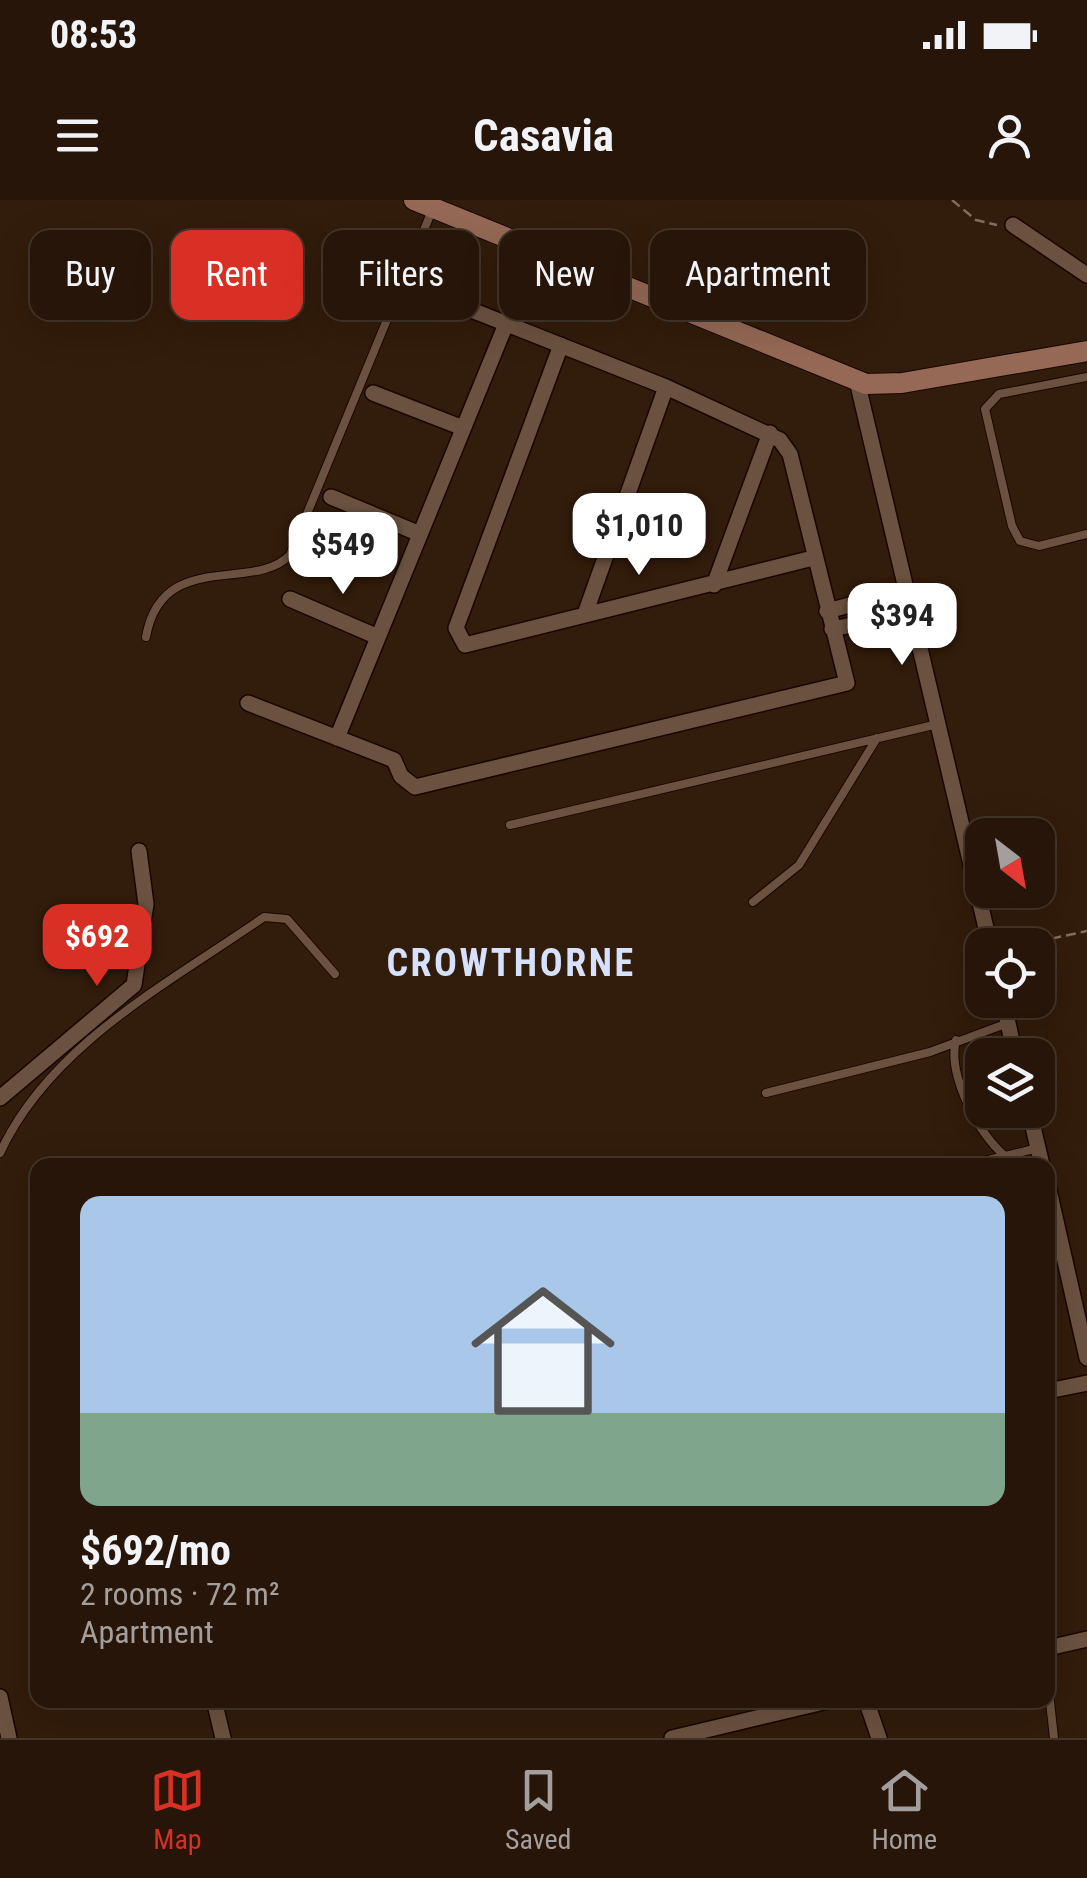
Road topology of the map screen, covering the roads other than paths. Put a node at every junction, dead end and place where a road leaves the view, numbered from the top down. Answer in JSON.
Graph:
{"nodes":[{"id":1,"x":423,"y":204,"type":"edge"},
{"id":2,"x":1014,"y":224,"type":"road end"},
{"id":3,"x":1087,"y":275,"type":"edge"},
{"id":4,"x":479,"y":313,"type":"edge"},
{"id":5,"x":506,"y":324,"type":"junction"},
{"id":6,"x":1087,"y":342,"type":"edge"},
{"id":7,"x":560,"y":345,"type":"junction"},
{"id":8,"x":1087,"y":351,"type":"edge"},
{"id":9,"x":1009,"y":362,"type":"junction"},
{"id":10,"x":1087,"y":377,"type":"edge"},
{"id":11,"x":857,"y":381,"type":"junction"},
{"id":12,"x":666,"y":387,"type":"junction"},
{"id":13,"x":374,"y":393,"type":"dead end"},
{"id":14,"x":463,"y":428,"type":"junction"},
{"id":15,"x":770,"y":433,"type":"junction"},
{"id":16,"x":331,"y":497,"type":"dead end"},
{"id":17,"x":420,"y":534,"type":"junction"},
{"id":18,"x":1087,"y":534,"type":"edge"},
{"id":19,"x":813,"y":558,"type":"junction"},
{"id":20,"x":714,"y":584,"type":"junction"},
{"id":21,"x":899,"y":592,"type":"junction"},
{"id":22,"x":290,"y":599,"type":"dead end"},
{"id":23,"x":827,"y":610,"type":"junction"},
{"id":24,"x":585,"y":614,"type":"junction"},
{"id":25,"x":905,"y":614,"type":"junction"},
{"id":26,"x":832,"y":629,"type":"junction"},
{"id":27,"x":146,"y":637,"type":"dead end"},
{"id":28,"x":378,"y":637,"type":"junction"},
{"id":29,"x":248,"y":703,"type":"dead end"},
{"id":30,"x":938,"y":724,"type":"junction"},
{"id":31,"x":337,"y":738,"type":"junction"},
{"id":32,"x":876,"y":738,"type":"junction"},
{"id":33,"x":510,"y":824,"type":"dead end"},
{"id":34,"x":139,"y":851,"type":"dead end"},
{"id":35,"x":752,"y":902,"type":"dead end"},
{"id":36,"x":986,"y":928,"type":"edge"},
{"id":37,"x":335,"y":974,"type":"dead end"},
{"id":38,"x":1007,"y":1018,"type":"edge"},
{"id":39,"x":1008,"y":1023,"type":"junction"},
{"id":40,"x":1011,"y":1038,"type":"edge"},
{"id":41,"x":957,"y":1039,"type":"junction"},
{"id":42,"x":930,"y":1052,"type":"junction"},
{"id":43,"x":956,"y":1068,"type":"junction"},
{"id":44,"x":766,"y":1092,"type":"dead end"},
{"id":45,"x":0,"y":1098,"type":"edge"},
{"id":46,"x":1033,"y":1128,"type":"edge"},
{"id":47,"x":0,"y":1152,"type":"edge"},
{"id":48,"x":1005,"y":1156,"type":"junction"},
{"id":49,"x":1040,"y":1157,"type":"edge"},
{"id":50,"x":996,"y":1158,"type":"edge"},
{"id":51,"x":1055,"y":1217,"type":"edge"},
{"id":52,"x":1087,"y":1358,"type":"edge"},
{"id":53,"x":1087,"y":1383,"type":"edge"},
{"id":54,"x":1055,"y":1390,"type":"edge"},
{"id":55,"x":1087,"y":1639,"type":"edge"},
{"id":56,"x":1055,"y":1646,"type":"edge"},
{"id":57,"x":0,"y":1697,"type":"edge"},
{"id":58,"x":216,"y":1708,"type":"edge"},
{"id":59,"x":769,"y":1708,"type":"edge"},
{"id":60,"x":869,"y":1708,"type":"edge"},
{"id":61,"x":1051,"y":1708,"type":"edge"},
{"id":62,"x":1054,"y":1737,"type":"edge"},
{"id":63,"x":9,"y":1738,"type":"edge"},
{"id":64,"x":223,"y":1738,"type":"edge"},
{"id":65,"x":672,"y":1738,"type":"edge"},
{"id":66,"x":879,"y":1738,"type":"edge"},
{"id":67,"x":1043,"y":1738,"type":"edge"}],
"edges":[{"from":1,"to":11,"type":"main road"},
{"from":1,"to":27,"type":"lane"},
{"from":2,"to":3,"type":"street"},
{"from":4,"to":5,"type":"street"},
{"from":5,"to":7,"type":"street"},
{"from":5,"to":14,"type":"street"},
{"from":6,"to":9,"type":"main road"},
{"from":7,"to":12,"type":"street"},
{"from":7,"to":24,"type":"street"},
{"from":8,"to":9,"type":"main road"},
{"from":9,"to":11,"type":"main road"},
{"from":10,"to":18,"type":"lane"},
{"from":11,"to":21,"type":"street"},
{"from":12,"to":15,"type":"street"},
{"from":12,"to":24,"type":"street"},
{"from":13,"to":14,"type":"street"},
{"from":14,"to":17,"type":"street"},
{"from":15,"to":19,"type":"street"},
{"from":15,"to":20,"type":"street"},
{"from":16,"to":17,"type":"street"},
{"from":17,"to":28,"type":"street"},
{"from":19,"to":20,"type":"street"},
{"from":19,"to":23,"type":"street"},
{"from":20,"to":24,"type":"street"},
{"from":21,"to":23,"type":"street"},
{"from":21,"to":25,"type":"street"},
{"from":22,"to":28,"type":"street"},
{"from":23,"to":26,"type":"street"},
{"from":25,"to":26,"type":"street"},
{"from":25,"to":30,"type":"street"},
{"from":26,"to":31,"type":"street"},
{"from":28,"to":31,"type":"street"},
{"from":29,"to":31,"type":"street"},
{"from":30,"to":32,"type":"lane"},
{"from":30,"to":36,"type":"street"},
{"from":32,"to":33,"type":"lane"},
{"from":32,"to":35,"type":"lane"},
{"from":34,"to":45,"type":"street"},
{"from":37,"to":47,"type":"lane"},
{"from":38,"to":39,"type":"street"},
{"from":39,"to":40,"type":"street"},
{"from":39,"to":41,"type":"lane"},
{"from":41,"to":42,"type":"lane"},
{"from":41,"to":43,"type":"lane"},
{"from":42,"to":43,"type":"lane"},
{"from":42,"to":44,"type":"lane"},
{"from":43,"to":48,"type":"lane"},
{"from":46,"to":49,"type":"street"},
{"from":48,"to":49,"type":"lane"},
{"from":48,"to":50,"type":"lane"},
{"from":51,"to":52,"type":"street"},
{"from":53,"to":54,"type":"street"},
{"from":55,"to":56,"type":"street"},
{"from":57,"to":63,"type":"street"},
{"from":58,"to":64,"type":"street"},
{"from":59,"to":65,"type":"street"},
{"from":60,"to":66,"type":"street"},
{"from":61,"to":62,"type":"lane"},
{"from":62,"to":67,"type":"lane"}]}
